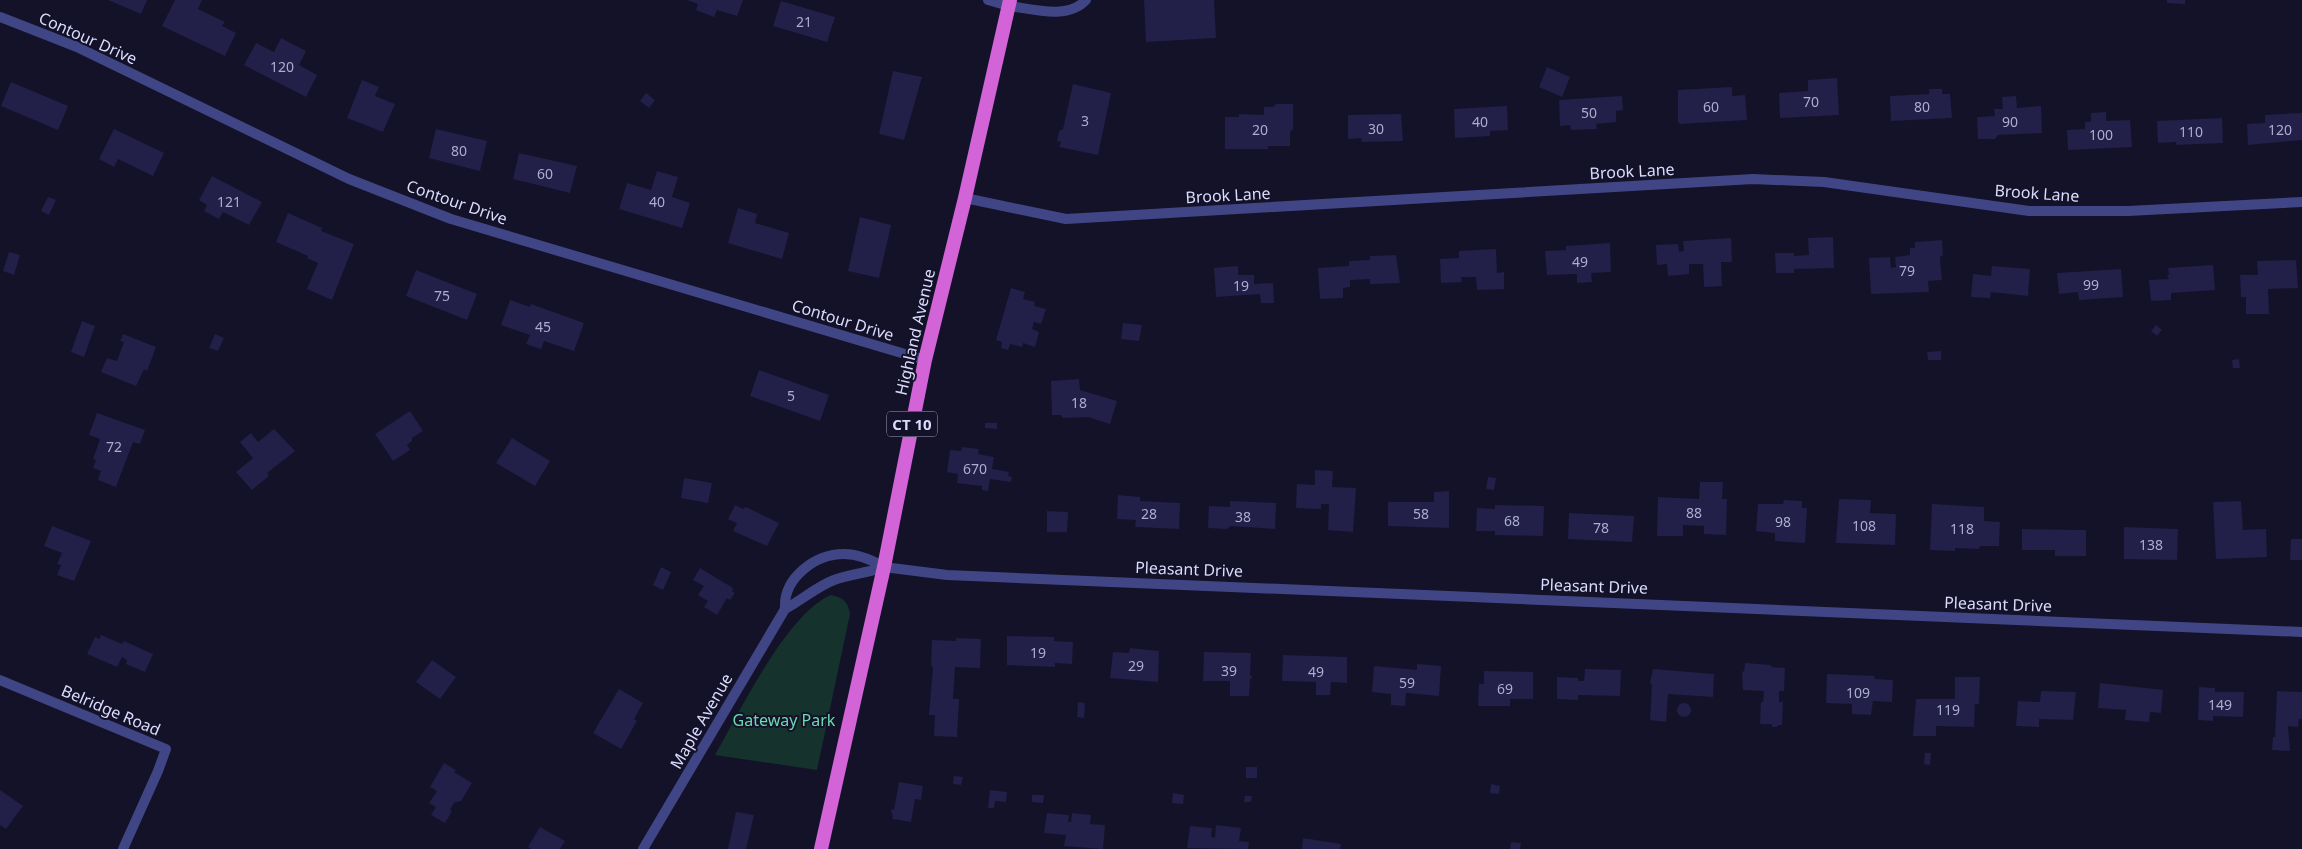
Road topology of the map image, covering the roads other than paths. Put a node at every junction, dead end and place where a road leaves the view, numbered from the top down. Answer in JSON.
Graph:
{"nodes":[{"id":1,"x":988,"y":0,"type":"edge"},
{"id":2,"x":1086,"y":0,"type":"edge"},
{"id":3,"x":1009,"y":3,"type":"edge"},
{"id":4,"x":0,"y":17,"type":"edge"},
{"id":5,"x":965,"y":198,"type":"junction"},
{"id":6,"x":2302,"y":202,"type":"edge"},
{"id":7,"x":925,"y":360,"type":"junction"},
{"id":8,"x":884,"y":567,"type":"junction"},
{"id":9,"x":785,"y":609,"type":"junction"},
{"id":10,"x":2302,"y":632,"type":"edge"},
{"id":11,"x":0,"y":680,"type":"edge"},
{"id":12,"x":123,"y":849,"type":"edge"},
{"id":13,"x":643,"y":849,"type":"edge"},
{"id":14,"x":821,"y":849,"type":"edge"}],
"edges":[{"from":1,"to":3,"type":"street"},
{"from":2,"to":3,"type":"street"},
{"from":3,"to":5,"type":"highway","name":"Highland Avenue","number":"CT 10"},
{"from":4,"to":7,"type":"street","name":"Contour Drive"},
{"from":5,"to":6,"type":"street","name":"Brook Lane"},
{"from":5,"to":7,"type":"highway","name":"Highland Avenue","number":"CT 10"},
{"from":7,"to":8,"type":"highway","name":"Highland Avenue","number":"CT 10"},
{"from":8,"to":9,"type":"street","name":"Maple Avenue"},
{"from":8,"to":9,"type":"street","name":"Maple Avenue"},
{"from":8,"to":10,"type":"street","name":"Pleasant Drive"},
{"from":8,"to":14,"type":"highway","name":"Highland Avenue","number":"CT 10"},
{"from":9,"to":13,"type":"street","name":"Maple Avenue"},
{"from":11,"to":12,"type":"street","name":"Belridge Road"}]}
